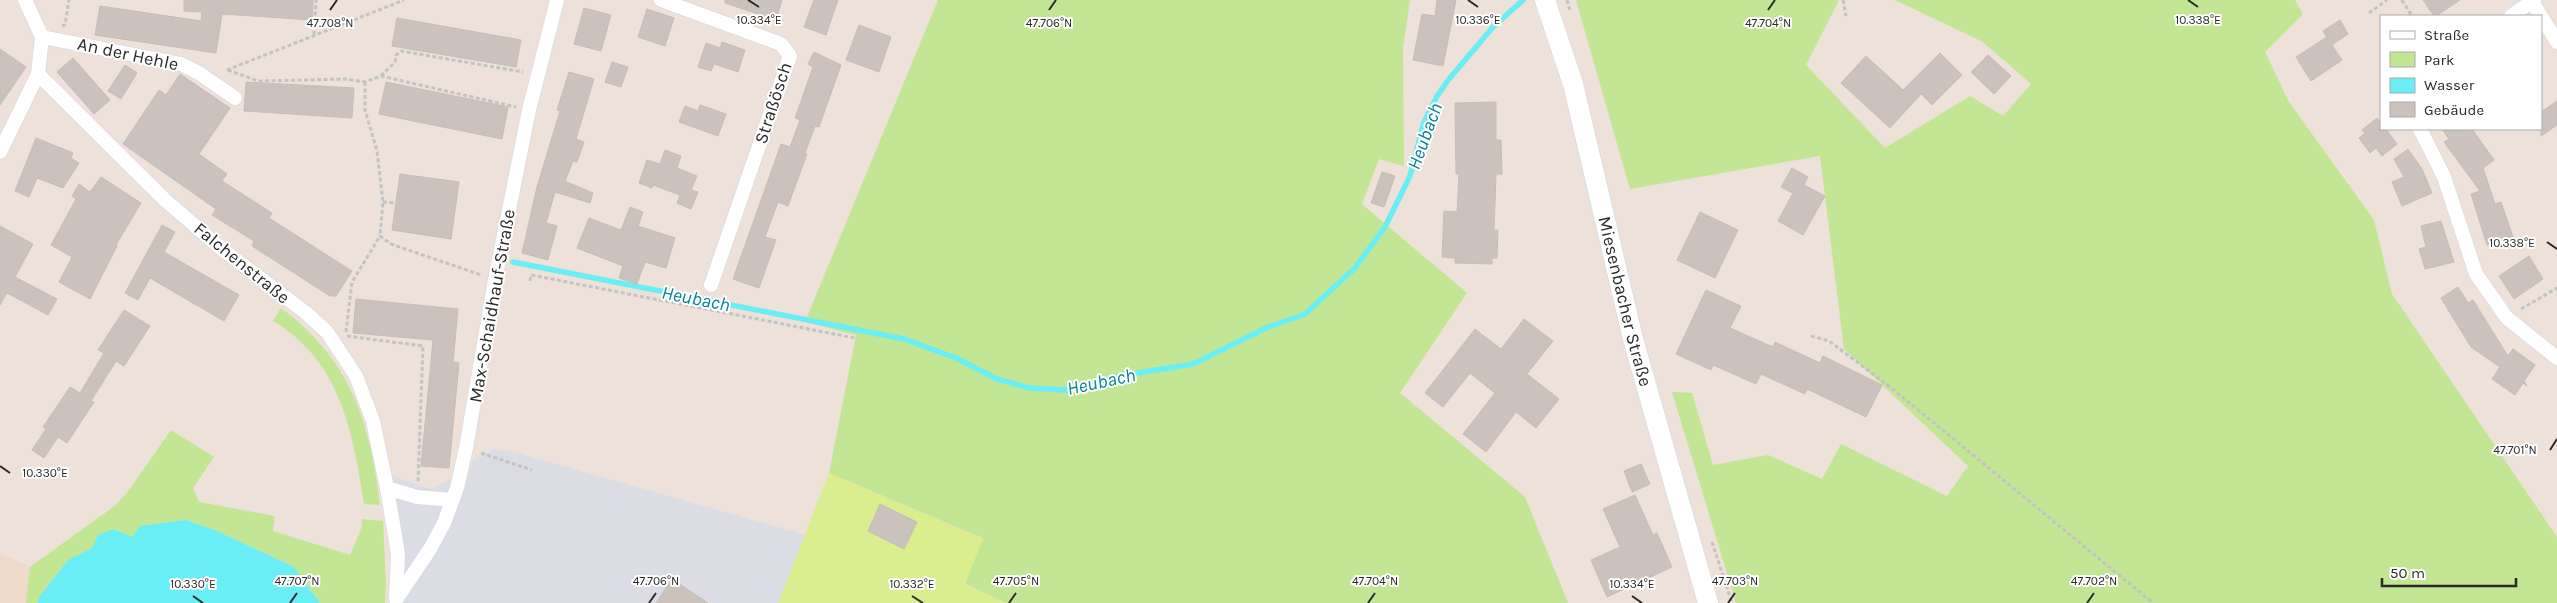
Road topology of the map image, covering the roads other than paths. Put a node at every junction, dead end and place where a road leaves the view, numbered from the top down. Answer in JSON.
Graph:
{"nodes":[{"id":1,"x":25,"y":0,"type":"edge"},
{"id":2,"x":557,"y":0,"type":"edge"},
{"id":3,"x":661,"y":0,"type":"edge"},
{"id":4,"x":1545,"y":0,"type":"edge"},
{"id":5,"x":2533,"y":1,"type":"edge"},
{"id":6,"x":2512,"y":15,"type":"edge"},
{"id":7,"x":2541,"y":15,"type":"edge"},
{"id":8,"x":2542,"y":16,"type":"edge"},
{"id":9,"x":42,"y":37,"type":"junction"},
{"id":10,"x":2557,"y":42,"type":"edge"},
{"id":11,"x":38,"y":74,"type":"junction"},
{"id":12,"x":235,"y":98,"type":"dead end"},
{"id":13,"x":2420,"y":130,"type":"edge"},
{"id":14,"x":0,"y":152,"type":"edge"},
{"id":15,"x":711,"y":285,"type":"dead end"},
{"id":16,"x":2557,"y":358,"type":"edge"},
{"id":17,"x":388,"y":488,"type":"junction"},
{"id":18,"x":452,"y":500,"type":"junction"},
{"id":19,"x":396,"y":599,"type":"joint"},
{"id":20,"x":1708,"y":603,"type":"edge"}],
"edges":[{"from":1,"to":9,"type":"street"},
{"from":2,"to":18,"type":"street","name":"Max-Schaidhauf-Straße"},
{"from":3,"to":15,"type":"street","name":"Straßösch"},
{"from":4,"to":20,"type":"street","name":"Miesenbacher Straße"},
{"from":5,"to":6,"type":"street"},
{"from":5,"to":7,"type":"street"},
{"from":8,"to":10,"type":"street"},
{"from":9,"to":11,"type":"street"},
{"from":9,"to":12,"type":"street","name":"An der Hehle"},
{"from":11,"to":14,"type":"street"},
{"from":11,"to":17,"type":"street","name":"Falchenstraße"},
{"from":13,"to":16,"type":"street"},
{"from":17,"to":18,"type":"street"},
{"from":17,"to":19,"type":"street","name":"Falchenstraße"},
{"from":18,"to":19,"type":"street","name":"Max-Schaidhauf-Straße"}]}
